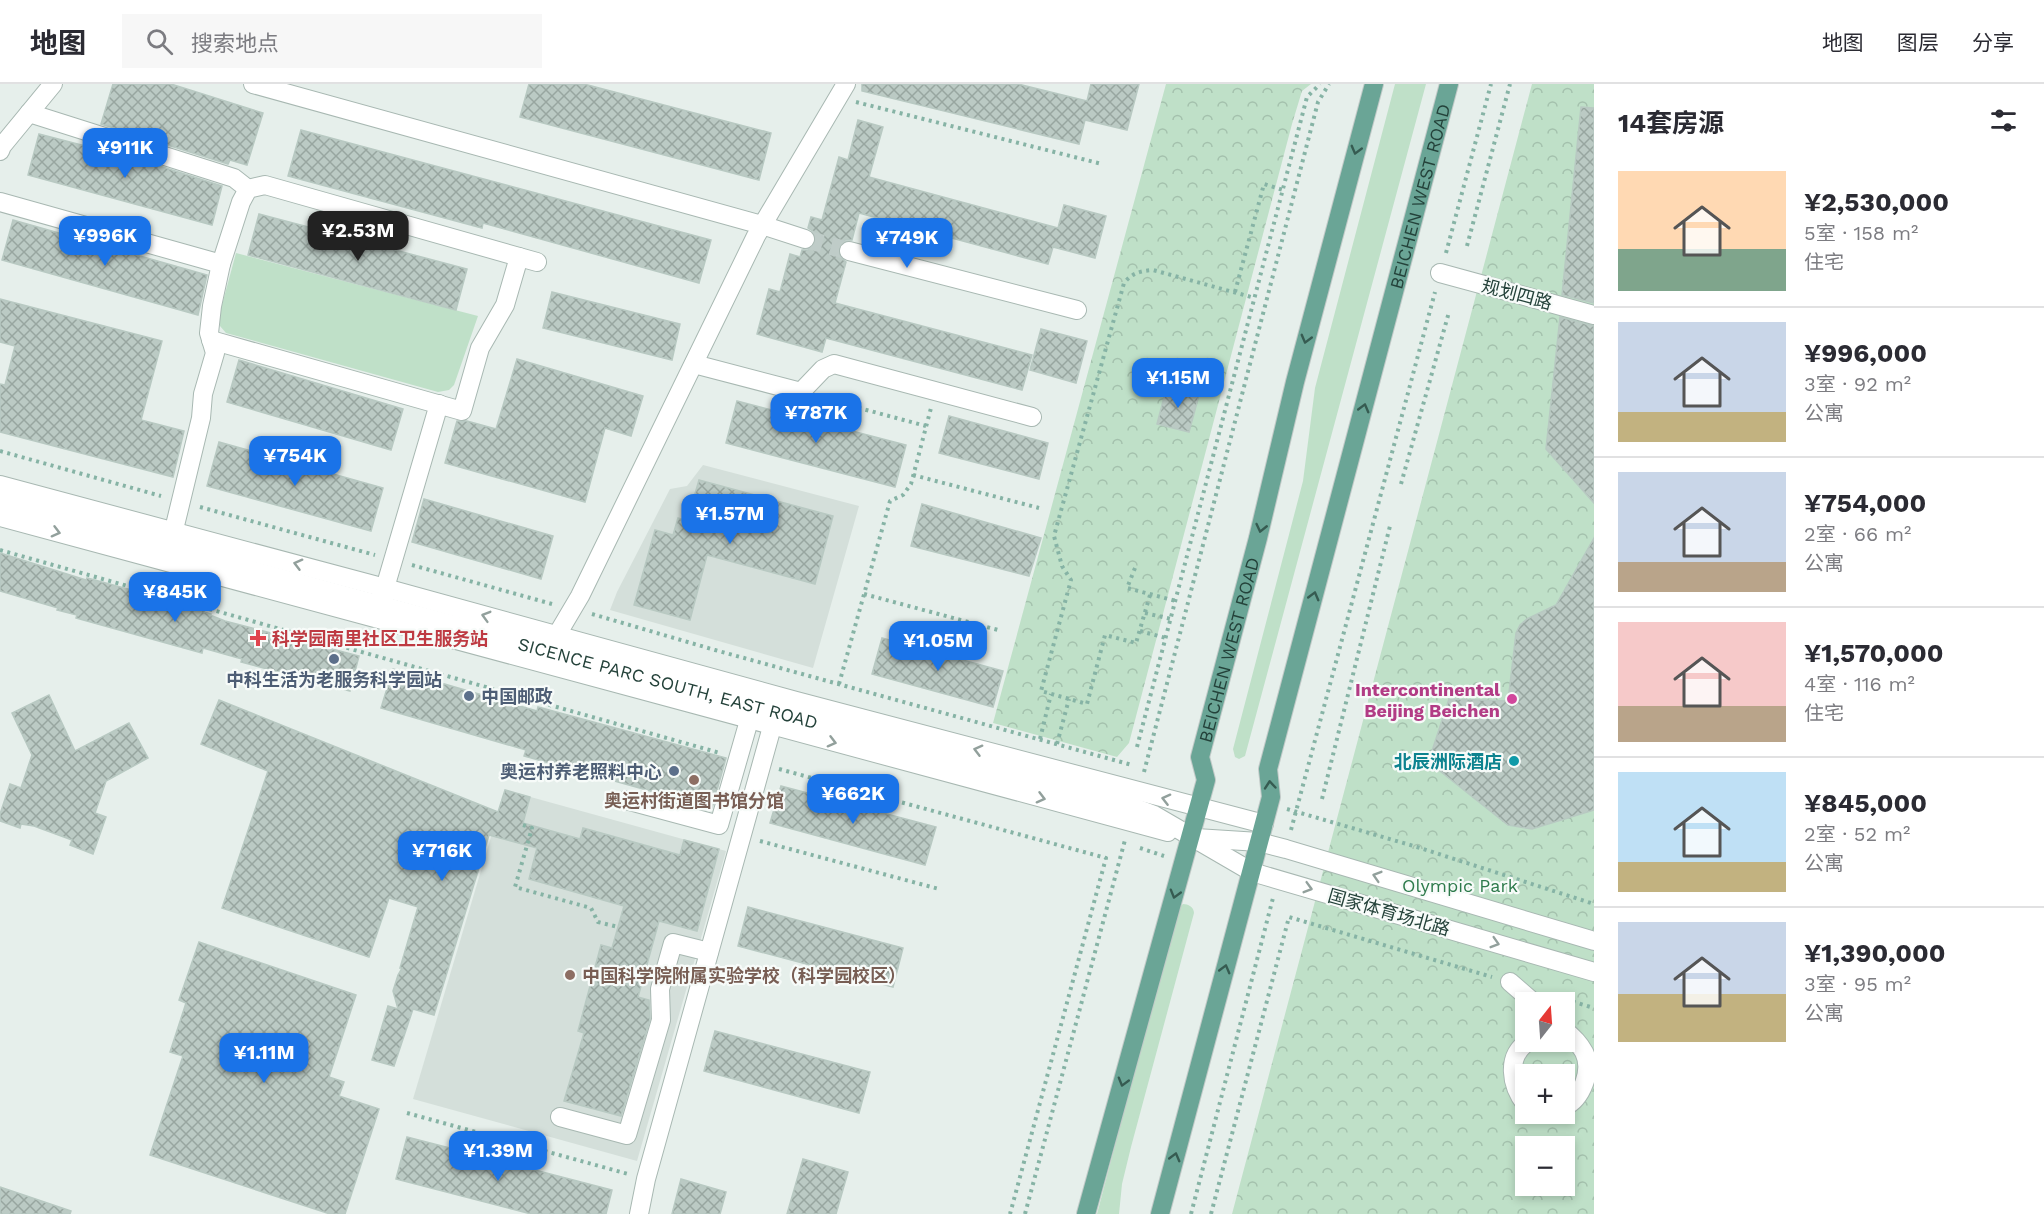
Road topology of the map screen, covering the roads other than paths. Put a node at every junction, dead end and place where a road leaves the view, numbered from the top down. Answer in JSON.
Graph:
{"nodes":[{"id":1,"x":53,"y":84,"type":"edge"},
{"id":2,"x":253,"y":84,"type":"edge"},
{"id":3,"x":1374,"y":84,"type":"edge"},
{"id":4,"x":1449,"y":84,"type":"edge"},
{"id":5,"x":849,"y":92,"type":"edge"},
{"id":6,"x":29,"y":113,"type":"junction"},
{"id":7,"x":0,"y":151,"type":"edge"},
{"id":8,"x":248,"y":189,"type":"junction"},
{"id":9,"x":0,"y":202,"type":"edge"},
{"id":10,"x":762,"y":225,"type":"junction"},
{"id":11,"x":805,"y":239,"type":"tunnel mouth"},
{"id":12,"x":849,"y":251,"type":"tunnel mouth"},
{"id":13,"x":519,"y":257,"type":"junction"},
{"id":14,"x":537,"y":262,"type":"dead end"},
{"id":15,"x":221,"y":264,"type":"junction"},
{"id":16,"x":1440,"y":273,"type":"road end"},
{"id":17,"x":1077,"y":310,"type":"dead end"},
{"id":18,"x":1594,"y":315,"type":"edge"},
{"id":19,"x":211,"y":340,"type":"junction"},
{"id":20,"x":694,"y":364,"type":"junction"},
{"id":21,"x":439,"y":404,"type":"junction"},
{"id":22,"x":1032,"y":417,"type":"dead end"},
{"id":23,"x":0,"y":485,"type":"edge"},
{"id":24,"x":0,"y":502,"type":"edge"},
{"id":25,"x":0,"y":517,"type":"edge"},
{"id":26,"x":170,"y":547,"type":"junction"},
{"id":27,"x":380,"y":604,"type":"junction"},
{"id":28,"x":549,"y":650,"type":"junction"},
{"id":29,"x":777,"y":711,"type":"junction"},
{"id":30,"x":752,"y":713,"type":"junction"},
{"id":31,"x":626,"y":800,"type":"dead end"},
{"id":32,"x":1199,"y":807,"type":"junction"},
{"id":33,"x":1264,"y":824,"type":"junction"},
{"id":34,"x":1191,"y":837,"type":"junction"},
{"id":35,"x":1255,"y":858,"type":"junction"},
{"id":36,"x":1594,"y":941,"type":"edge"},
{"id":37,"x":709,"y":952,"type":"junction"},
{"id":38,"x":1594,"y":972,"type":"edge"},
{"id":39,"x":1501,"y":980,"type":"road end"},
{"id":40,"x":1528,"y":992,"type":"edge"},
{"id":41,"x":1575,"y":1039,"type":"edge"},
{"id":42,"x":1518,"y":1052,"type":"edge"},
{"id":43,"x":1515,"y":1092,"type":"edge"},
{"id":44,"x":1575,"y":1097,"type":"edge"},
{"id":45,"x":560,"y":1117,"type":"dead end"},
{"id":46,"x":639,"y":1214,"type":"edge"},
{"id":47,"x":1086,"y":1214,"type":"edge"},
{"id":48,"x":1160,"y":1214,"type":"edge"}],
"edges":[{"from":1,"to":6,"type":"street"},
{"from":2,"to":10,"type":"street"},
{"from":3,"to":32,"type":"main road","name":"BEICHEN WEST ROAD","one_way":true},
{"from":33,"to":4,"type":"main road","name":"BEICHEN WEST ROAD","one_way":true},
{"from":5,"to":10,"type":"street"},
{"from":6,"to":7,"type":"street"},
{"from":6,"to":8,"type":"street"},
{"from":8,"to":13,"type":"street"},
{"from":8,"to":15,"type":"street"},
{"from":9,"to":15,"type":"street"},
{"from":10,"to":11,"type":"street"},
{"from":10,"to":20,"type":"street"},
{"from":12,"to":17,"type":"street"},
{"from":13,"to":14,"type":"street"},
{"from":13,"to":21,"type":"street"},
{"from":15,"to":19,"type":"street"},
{"from":16,"to":18,"type":"street","name":"规划四路"},
{"from":19,"to":21,"type":"street"},
{"from":19,"to":26,"type":"street"},
{"from":20,"to":22,"type":"street"},
{"from":20,"to":28,"type":"street"},
{"from":21,"to":27,"type":"street"},
{"from":23,"to":26,"type":"street"},
{"from":24,"to":26,"type":"street","name":"SICENCE PARC SOUTH, EAST ROAD"},
{"from":25,"to":26,"type":"street","one_way":true},
{"from":26,"to":27,"type":"street","name":"SICENCE PARC SOUTH, EAST ROAD"},
{"from":27,"to":28,"type":"street","name":"SICENCE PARC SOUTH, EAST ROAD"},
{"from":28,"to":29,"type":"street"},
{"from":28,"to":30,"type":"street","name":"SICENCE PARC SOUTH, EAST ROAD"},
{"from":29,"to":30,"type":"street","name":"SICENCE PARC SOUTH, EAST ROAD"},
{"from":32,"to":29,"type":"street","one_way":true},
{"from":29,"to":34,"type":"street","name":"SICENCE PARC SOUTH, EAST ROAD"},
{"from":29,"to":37,"type":"street"},
{"from":30,"to":31,"type":"street"},
{"from":32,"to":33,"type":"street"},
{"from":32,"to":34,"type":"main road","name":"BEICHEN WEST ROAD"},
{"from":33,"to":35,"type":"main road","name":"BEICHEN WEST ROAD"},
{"from":34,"to":35,"type":"street"},
{"from":34,"to":35,"type":"street","name":"国家体育场北路"},
{"from":34,"to":47,"type":"main road","name":"BEICHEN WEST ROAD","one_way":true},
{"from":36,"to":35,"type":"street","name":"国家体育场北路","one_way":true},
{"from":35,"to":38,"type":"street","name":"国家体育场北路","one_way":true},
{"from":48,"to":35,"type":"main road","name":"BEICHEN WEST ROAD","one_way":true},
{"from":37,"to":45,"type":"street"},
{"from":37,"to":46,"type":"street"},
{"from":39,"to":40,"type":"street"},
{"from":41,"to":44,"type":"street"},
{"from":42,"to":43,"type":"street"}]}
